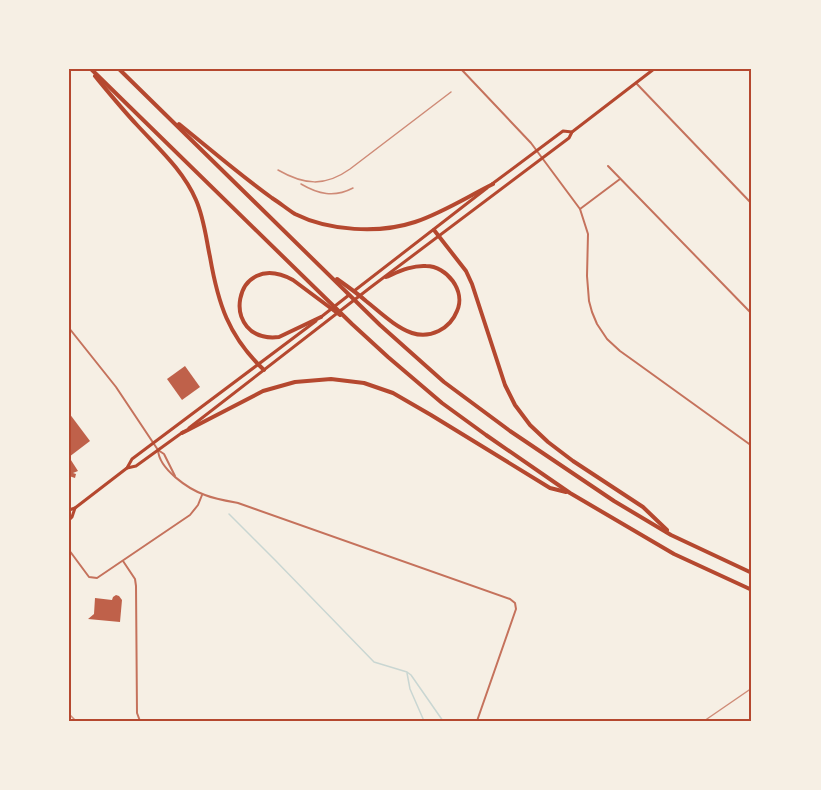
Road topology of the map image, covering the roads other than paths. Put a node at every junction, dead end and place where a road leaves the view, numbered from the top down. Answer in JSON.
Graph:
{"nodes":[{"id":1,"x":90,"y":69,"type":"edge"},
{"id":2,"x":119,"y":69,"type":"edge"},
{"id":3,"x":461,"y":69,"type":"edge"},
{"id":4,"x":654,"y":69,"type":"edge"},
{"id":5,"x":636,"y":83,"type":"junction"},
{"id":6,"x":160,"y":109,"type":"junction"},
{"id":7,"x":572,"y":132,"type":"junction"},
{"id":8,"x":537,"y":151,"type":"junction"},
{"id":9,"x":543,"y":159,"type":"junction"},
{"id":10,"x":608,"y":166,"type":"dead end"},
{"id":11,"x":620,"y":179,"type":"junction"},
{"id":12,"x":493,"y":184,"type":"junction"},
{"id":13,"x":752,"y":204,"type":"edge"},
{"id":14,"x":580,"y":208,"type":"junction"},
{"id":15,"x":434,"y":230,"type":"junction"},
{"id":16,"x":439,"y":237,"type":"junction"},
{"id":17,"x":325,"y":271,"type":"junction"},
{"id":18,"x":386,"y":277,"type":"junction"},
{"id":19,"x":752,"y":314,"type":"edge"},
{"id":20,"x":321,"y":317,"type":"junction"},
{"id":21,"x":352,"y":324,"type":"junction"},
{"id":22,"x":69,"y":328,"type":"edge"},
{"id":23,"x":258,"y":364,"type":"junction"},
{"id":24,"x":264,"y":370,"type":"junction"},
{"id":25,"x":182,"y":433,"type":"junction"},
{"id":26,"x":154,"y":443,"type":"junction"},
{"id":27,"x":752,"y":446,"type":"edge"},
{"id":28,"x":159,"y":450,"type":"junction"},
{"id":29,"x":127,"y":468,"type":"junction"},
{"id":30,"x":570,"y":493,"type":"junction"},
{"id":31,"x":203,"y":495,"type":"junction"},
{"id":32,"x":75,"y":508,"type":"junction"},
{"id":33,"x":69,"y":510,"type":"edge"},
{"id":34,"x":69,"y":520,"type":"edge"},
{"id":35,"x":671,"y":535,"type":"junction"},
{"id":36,"x":69,"y":550,"type":"edge"},
{"id":37,"x":123,"y":561,"type":"junction"},
{"id":38,"x":752,"y":573,"type":"edge"},
{"id":39,"x":752,"y":591,"type":"edge"},
{"id":40,"x":140,"y":721,"type":"edge"},
{"id":41,"x":477,"y":721,"type":"edge"}],
"edges":[{"from":1,"to":21,"type":"highway"},
{"from":1,"to":23,"type":"highway"},
{"from":2,"to":6,"type":"highway"},
{"from":3,"to":8,"type":"street"},
{"from":4,"to":5,"type":"main road"},
{"from":5,"to":7,"type":"main road"},
{"from":5,"to":13,"type":"street"},
{"from":6,"to":12,"type":"highway"},
{"from":6,"to":17,"type":"highway"},
{"from":7,"to":8,"type":"main road"},
{"from":7,"to":9,"type":"main road"},
{"from":8,"to":9,"type":"street"},
{"from":8,"to":12,"type":"main road"},
{"from":9,"to":14,"type":"street"},
{"from":9,"to":16,"type":"main road"},
{"from":10,"to":11,"type":"street"},
{"from":11,"to":14,"type":"street"},
{"from":11,"to":19,"type":"street"},
{"from":12,"to":15,"type":"main road"},
{"from":14,"to":27,"type":"street"},
{"from":15,"to":16,"type":"highway"},
{"from":15,"to":20,"type":"main road"},
{"from":16,"to":18,"type":"main road"},
{"from":16,"to":35,"type":"highway"},
{"from":17,"to":18,"type":"highway"},
{"from":17,"to":35,"type":"highway"},
{"from":18,"to":24,"type":"main road"},
{"from":20,"to":21,"type":"highway"},
{"from":20,"to":23,"type":"main road"},
{"from":21,"to":30,"type":"highway"},
{"from":22,"to":26,"type":"street"},
{"from":23,"to":24,"type":"highway"},
{"from":23,"to":26,"type":"main road"},
{"from":24,"to":25,"type":"main road"},
{"from":25,"to":28,"type":"main road"},
{"from":25,"to":30,"type":"highway"},
{"from":26,"to":28,"type":"street"},
{"from":26,"to":29,"type":"main road"},
{"from":28,"to":29,"type":"main road"},
{"from":28,"to":31,"type":"street"},
{"from":29,"to":32,"type":"main road"},
{"from":30,"to":39,"type":"highway"},
{"from":31,"to":37,"type":"street"},
{"from":31,"to":41,"type":"street"},
{"from":32,"to":33,"type":"main road"},
{"from":32,"to":34,"type":"main road"},
{"from":35,"to":38,"type":"highway"},
{"from":36,"to":37,"type":"street"},
{"from":37,"to":40,"type":"street"}]}
